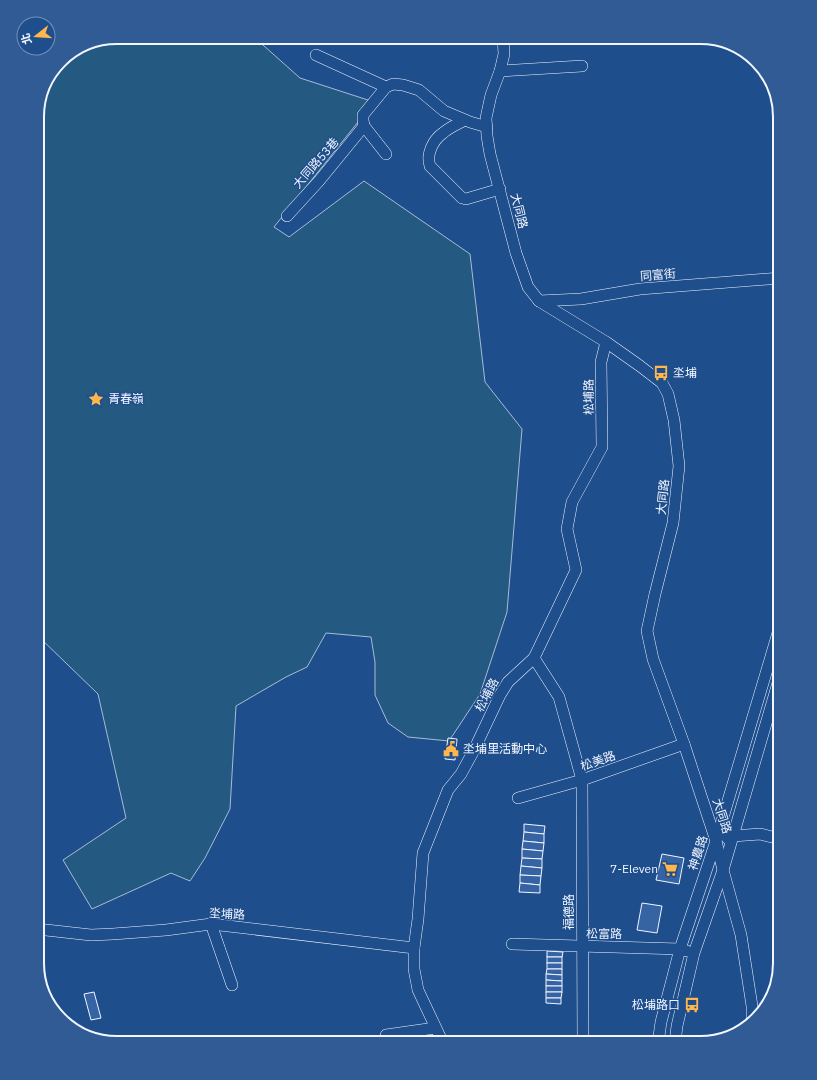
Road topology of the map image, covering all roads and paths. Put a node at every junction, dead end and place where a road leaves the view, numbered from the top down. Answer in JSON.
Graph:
{"nodes":[{"id":1,"x":503,"y":44,"type":"edge"},
{"id":2,"x":316,"y":55,"type":"dead end"},
{"id":3,"x":582,"y":66,"type":"dead end"},
{"id":4,"x":500,"y":71,"type":"junction"},
{"id":5,"x":386,"y":87,"type":"junction"},
{"id":6,"x":466,"y":120,"type":"junction"},
{"id":7,"x":364,"y":126,"type":"junction"},
{"id":8,"x":487,"y":126,"type":"junction"},
{"id":9,"x":386,"y":154,"type":"dead end"},
{"id":10,"x":500,"y":189,"type":"junction"},
{"id":11,"x":287,"y":216,"type":"dead end"},
{"id":12,"x":773,"y":279,"type":"edge"},
{"id":13,"x":539,"y":301,"type":"junction"},
{"id":14,"x":606,"y":342,"type":"junction"},
{"id":15,"x":773,"y":649,"type":"edge"},
{"id":16,"x":534,"y":658,"type":"junction"},
{"id":17,"x":773,"y":700,"type":"edge"},
{"id":18,"x":684,"y":744,"type":"junction"},
{"id":19,"x":582,"y":780,"type":"junction"},
{"id":20,"x":518,"y":798,"type":"dead end"},
{"id":21,"x":733,"y":836,"type":"junction"},
{"id":22,"x":773,"y":837,"type":"edge"},
{"id":23,"x":716,"y":840,"type":"junction"},
{"id":24,"x":723,"y":870,"type":"junction"},
{"id":25,"x":211,"y":924,"type":"junction"},
{"id":26,"x":44,"y":930,"type":"edge"},
{"id":27,"x":512,"y":944,"type":"dead end"},
{"id":28,"x":582,"y":947,"type":"junction"},
{"id":29,"x":414,"y":948,"type":"junction"},
{"id":30,"x":680,"y":949,"type":"junction"},
{"id":31,"x":694,"y":953,"type":"junction"},
{"id":32,"x":232,"y":986,"type":"dead end"},
{"id":33,"x":752,"y":1014,"type":"edge"},
{"id":34,"x":435,"y":1028,"type":"junction"},
{"id":35,"x":386,"y":1035,"type":"dead end"},
{"id":36,"x":439,"y":1036,"type":"edge"},
{"id":37,"x":583,"y":1036,"type":"edge"},
{"id":38,"x":659,"y":1036,"type":"edge"},
{"id":39,"x":676,"y":1036,"type":"edge"}],
"edges":[{"from":1,"to":4,"type":"street","name":"大同路"},
{"from":2,"to":5,"type":"street"},
{"from":3,"to":4,"type":"street"},
{"from":4,"to":8,"type":"street","name":"大同路"},
{"from":5,"to":6,"type":"street"},
{"from":5,"to":7,"type":"street","name":"大同路53巷"},
{"from":6,"to":8,"type":"street"},
{"from":6,"to":10,"type":"street"},
{"from":7,"to":9,"type":"street"},
{"from":7,"to":11,"type":"street","name":"大同路53巷"},
{"from":8,"to":10,"type":"street","name":"大同路"},
{"from":10,"to":13,"type":"street","name":"大同路"},
{"from":12,"to":13,"type":"street","name":"同富街"},
{"from":13,"to":14,"type":"street","name":"大同路"},
{"from":14,"to":16,"type":"street","name":"松埔路"},
{"from":14,"to":18,"type":"street","name":"大同路"},
{"from":15,"to":23,"type":"street","name":"神農路"},
{"from":16,"to":19,"type":"street","name":"福德路"},
{"from":16,"to":29,"type":"street","name":"松埔路"},
{"from":17,"to":21,"type":"street"},
{"from":18,"to":19,"type":"street","name":"松美路"},
{"from":18,"to":23,"type":"street","name":"大同路"},
{"from":19,"to":20,"type":"street","name":"松美路"},
{"from":19,"to":28,"type":"street","name":"福德路"},
{"from":21,"to":22,"type":"street"},
{"from":21,"to":23,"type":"street"},
{"from":21,"to":24,"type":"street"},
{"from":23,"to":24,"type":"street","name":"大同路"},
{"from":23,"to":30,"type":"street","name":"神農路"},
{"from":24,"to":31,"type":"street"},
{"from":24,"to":33,"type":"street","name":"大同路"},
{"from":25,"to":26,"type":"street","name":"坔埔路"},
{"from":25,"to":29,"type":"street","name":"坔埔路"},
{"from":25,"to":32,"type":"street"},
{"from":27,"to":28,"type":"street","name":"松富路"},
{"from":28,"to":30,"type":"street","name":"松富路"},
{"from":28,"to":37,"type":"street","name":"福德路"},
{"from":29,"to":34,"type":"street","name":"松埔路"},
{"from":30,"to":31,"type":"street","name":"松富路"},
{"from":30,"to":38,"type":"street","name":"神農路"},
{"from":31,"to":39,"type":"street"},
{"from":34,"to":35,"type":"street"},
{"from":34,"to":36,"type":"street","name":"松埔路"}]}
